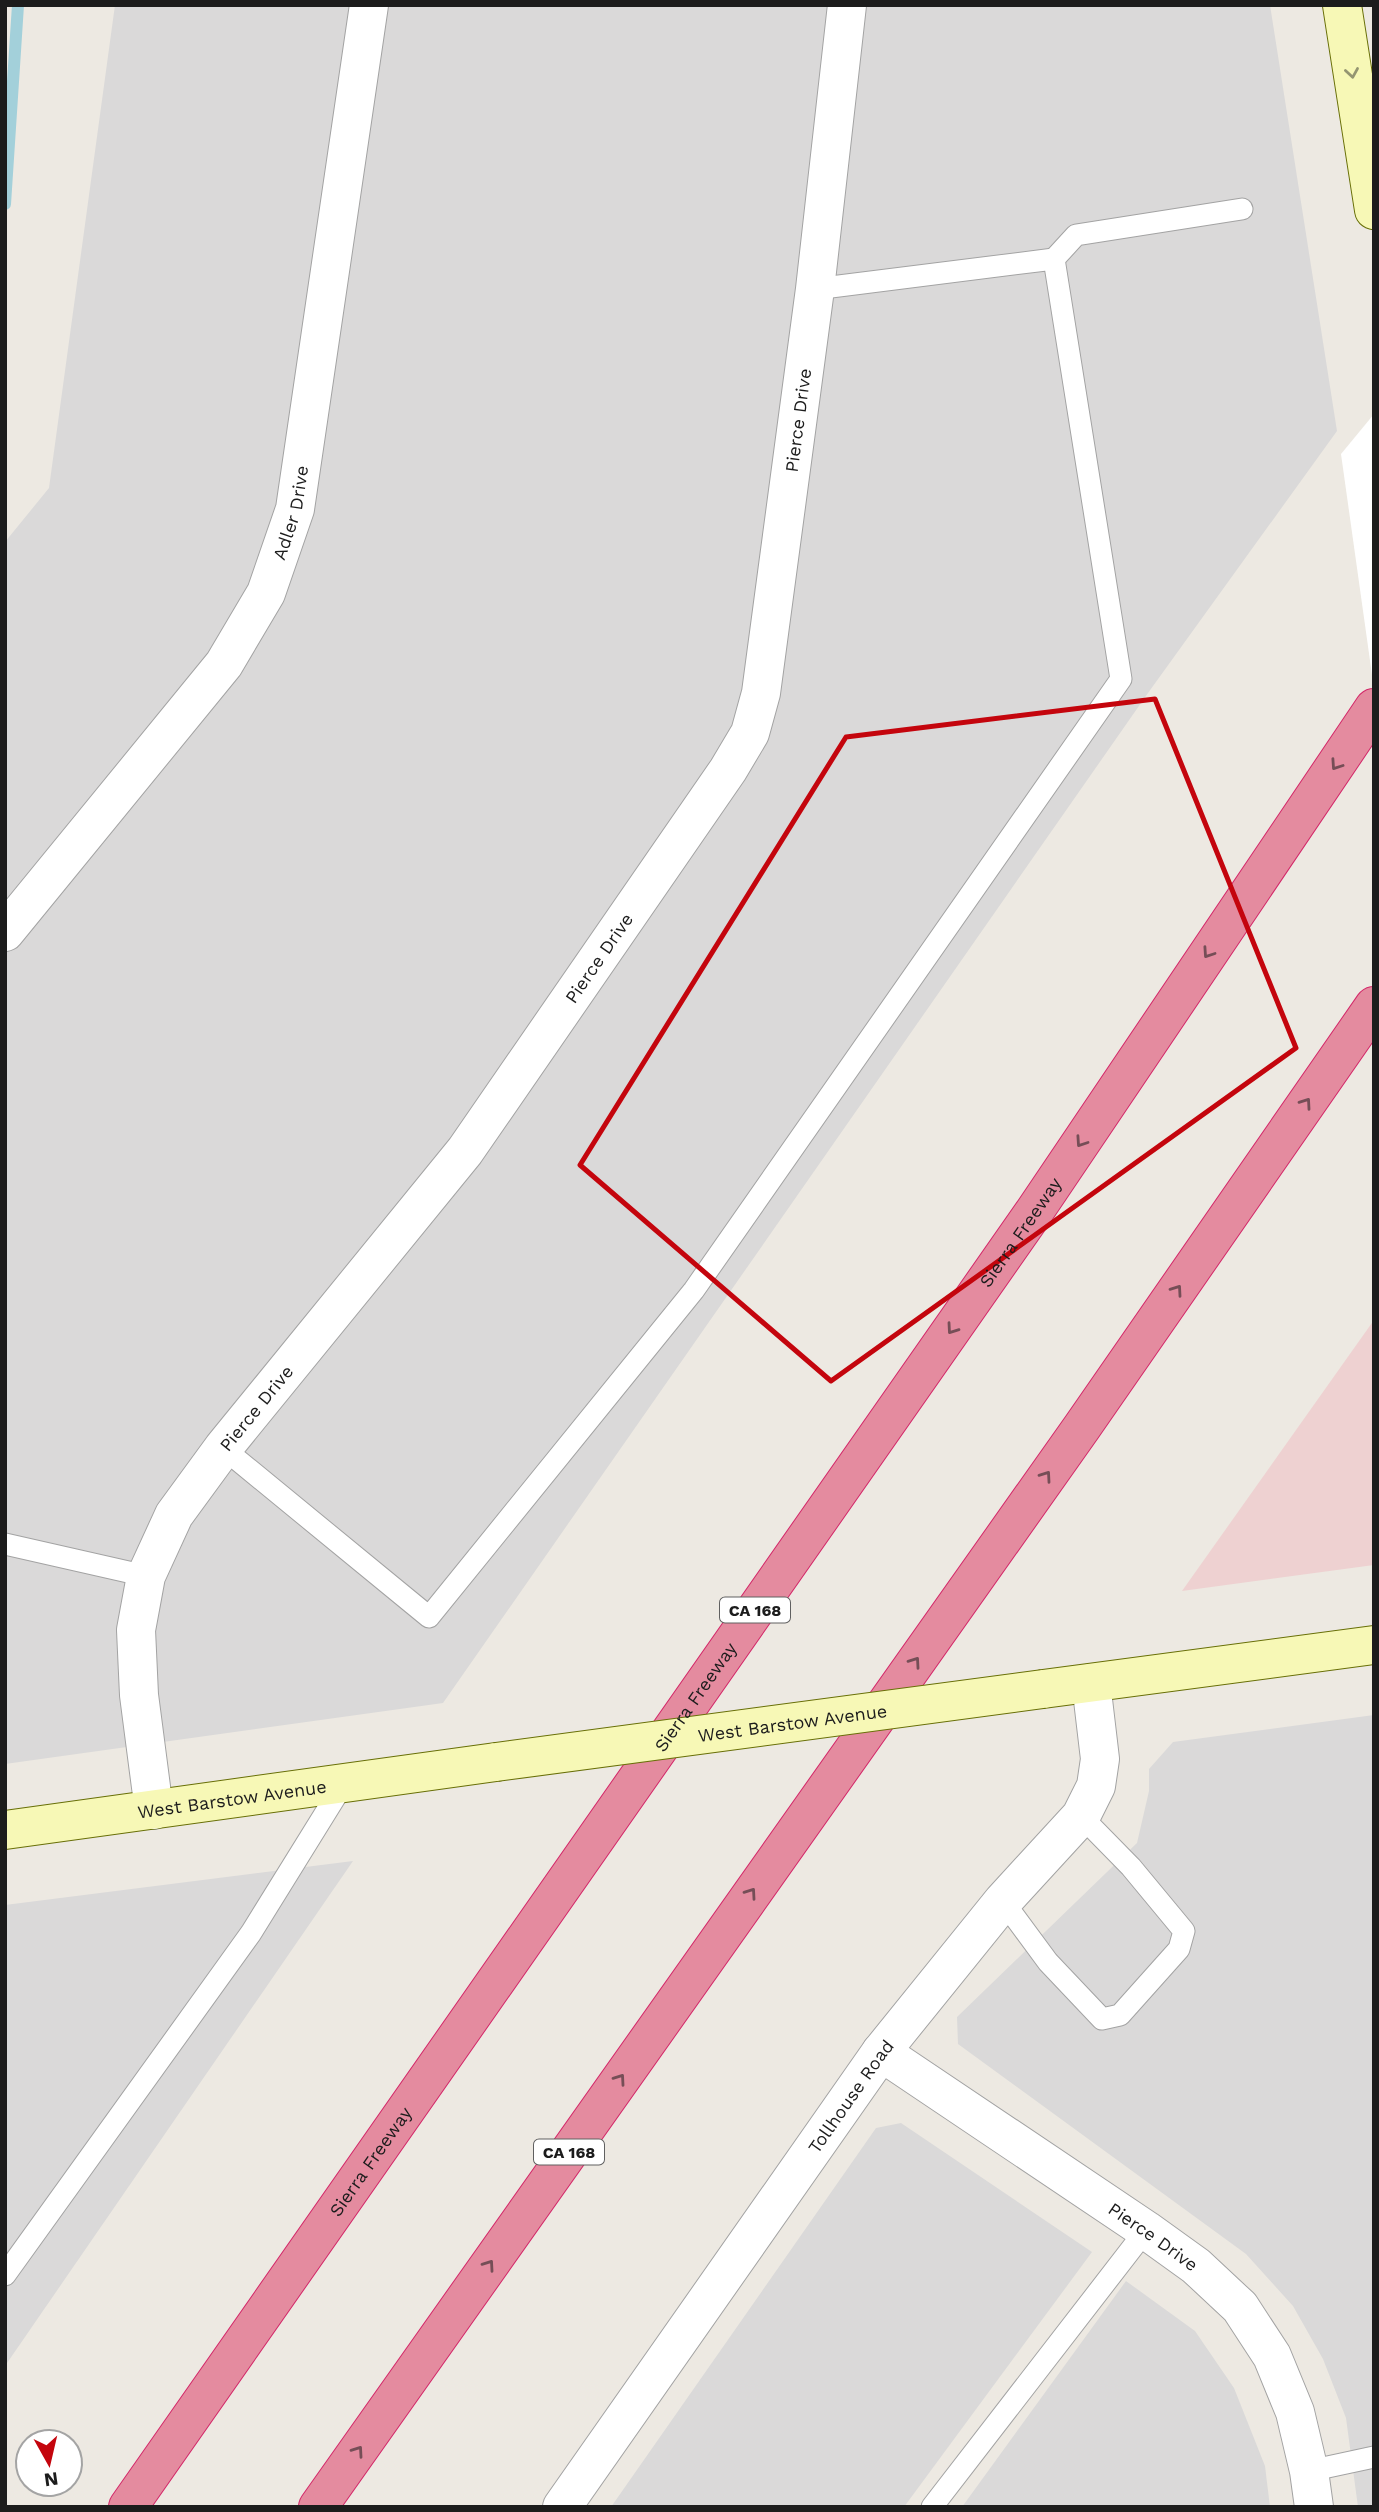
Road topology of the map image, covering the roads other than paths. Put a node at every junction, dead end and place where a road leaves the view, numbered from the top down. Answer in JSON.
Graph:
{"nodes":[{"id":1,"x":369,"y":5,"type":"edge"},
{"id":2,"x":847,"y":5,"type":"edge"},
{"id":3,"x":1342,"y":5,"type":"edge"},
{"id":4,"x":1242,"y":208,"type":"dead end"},
{"id":5,"x":1374,"y":210,"type":"edge"},
{"id":6,"x":1054,"y":259,"type":"junction"},
{"id":7,"x":815,"y":289,"type":"junction"},
{"id":8,"x":1374,"y":708,"type":"edge"},
{"id":9,"x":5,"y":932,"type":"edge"},
{"id":10,"x":1374,"y":1006,"type":"edge"},
{"id":11,"x":223,"y":1448,"type":"junction"},
{"id":12,"x":5,"y":1544,"type":"edge"},
{"id":13,"x":146,"y":1576,"type":"junction"},
{"id":14,"x":1374,"y":1645,"type":"edge"},
{"id":15,"x":1091,"y":1683,"type":"junction"},
{"id":16,"x":345,"y":1783,"type":"junction"},
{"id":17,"x":154,"y":1810,"type":"junction"},
{"id":18,"x":1080,"y":1816,"type":"junction"},
{"id":19,"x":5,"y":1830,"type":"edge"},
{"id":20,"x":1003,"y":1901,"type":"junction"},
{"id":21,"x":881,"y":2052,"type":"junction"},
{"id":22,"x":1146,"y":2230,"type":"junction"},
{"id":23,"x":5,"y":2275,"type":"edge"},
{"id":24,"x":1374,"y":2457,"type":"edge"},
{"id":25,"x":1312,"y":2489,"type":"edge"},
{"id":26,"x":128,"y":2507,"type":"edge"},
{"id":27,"x":318,"y":2507,"type":"edge"},
{"id":28,"x":562,"y":2507,"type":"edge"},
{"id":29,"x":932,"y":2507,"type":"edge"}],
"edges":[{"from":1,"to":9,"type":"street","name":"Adler Drive"},
{"from":2,"to":7,"type":"street","name":"Pierce Drive"},
{"from":3,"to":5,"type":"main road","one_way":true},
{"from":4,"to":6,"type":"lane"},
{"from":6,"to":7,"type":"lane"},
{"from":6,"to":11,"type":"lane"},
{"from":7,"to":11,"type":"street","name":"Pierce Drive"},
{"from":8,"to":26,"type":"highway","name":"Sierra Freeway","number":"CA 168","one_way":true},
{"from":27,"to":10,"type":"highway","number":"CA 168","one_way":true},
{"from":11,"to":13,"type":"street","name":"Pierce Drive"},
{"from":12,"to":13,"type":"lane"},
{"from":13,"to":17,"type":"street","name":"Pierce Drive"},
{"from":14,"to":15,"type":"main road","name":"West Barstow Avenue"},
{"from":15,"to":16,"type":"main road","name":"West Barstow Avenue","bridge":true},
{"from":15,"to":18,"type":"street","name":"Tollhouse Road"},
{"from":16,"to":17,"type":"main road","name":"West Barstow Avenue"},
{"from":16,"to":23,"type":"lane"},
{"from":17,"to":19,"type":"main road","name":"West Barstow Avenue"},
{"from":18,"to":20,"type":"street","name":"Tollhouse Road"},
{"from":18,"to":20,"type":"lane"},
{"from":20,"to":21,"type":"street","name":"Tollhouse Road"},
{"from":21,"to":22,"type":"street","name":"Pierce Drive"},
{"from":21,"to":28,"type":"street","name":"Tollhouse Road"},
{"from":22,"to":25,"type":"street","name":"Pierce Drive"},
{"from":22,"to":29,"type":"lane"},
{"from":24,"to":25,"type":"lane"}]}
